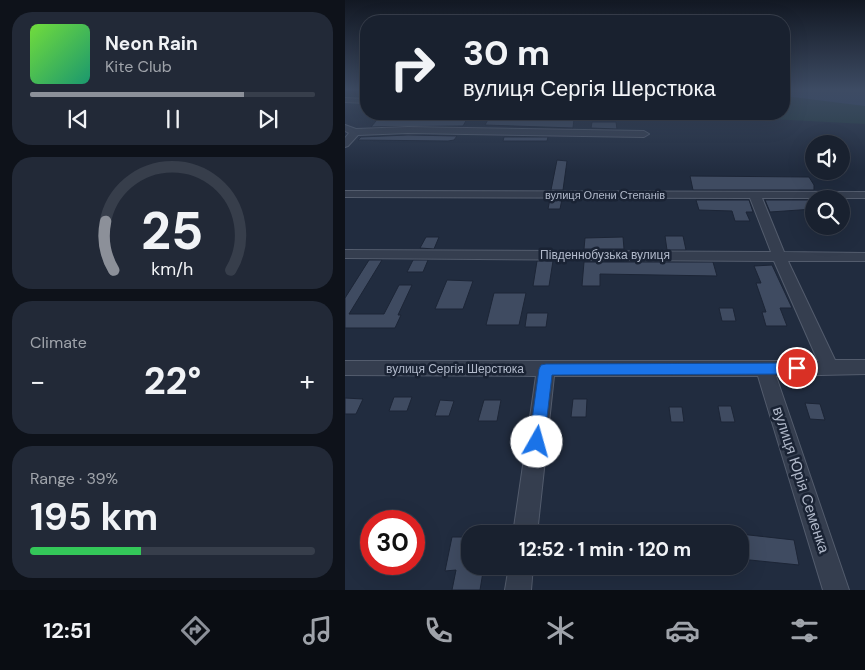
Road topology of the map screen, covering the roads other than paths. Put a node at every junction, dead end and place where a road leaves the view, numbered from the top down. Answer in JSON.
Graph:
{"nodes":[{"id":1,"x":345,"y":128,"type":"edge"},
{"id":2,"x":355,"y":132,"type":"junction"},
{"id":3,"x":644,"y":134,"type":"dead end"},
{"id":4,"x":345,"y":144,"type":"edge"},
{"id":5,"x":345,"y":194,"type":"edge"},
{"id":6,"x":865,"y":195,"type":"edge"},
{"id":7,"x":755,"y":196,"type":"junction"},
{"id":8,"x":345,"y":254,"type":"edge"},
{"id":9,"x":779,"y":256,"type":"junction"},
{"id":10,"x":865,"y":257,"type":"edge"},
{"id":11,"x":829,"y":367,"type":"junction"},
{"id":12,"x":345,"y":368,"type":"edge"},
{"id":13,"x":865,"y":368,"type":"edge"},
{"id":14,"x":546,"y":369,"type":"junction"},
{"id":15,"x":765,"y":369,"type":"junction"},
{"id":16,"x":526,"y":525,"type":"edge"},
{"id":17,"x":520,"y":575,"type":"edge"},
{"id":18,"x":518,"y":590,"type":"edge"},
{"id":19,"x":837,"y":590,"type":"edge"}],
"edges":[{"from":1,"to":2,"type":"street"},
{"from":2,"to":3,"type":"street"},
{"from":2,"to":4,"type":"street"},
{"from":5,"to":7,"type":"street","name":"вулиця Олени Степанів"},
{"from":6,"to":7,"type":"street","name":"вулиця Олени Степанів"},
{"from":7,"to":9,"type":"street"},
{"from":8,"to":9,"type":"street","name":"Південнобузька вулиця"},
{"from":9,"to":10,"type":"street","name":"Південнобузька вулиця"},
{"from":9,"to":11,"type":"street"},
{"from":11,"to":13,"type":"street","name":"вулиця Сергія Шерстюка"},
{"from":11,"to":15,"type":"street","name":"вулиця Сергія Шерстюка"},
{"from":12,"to":14,"type":"street","name":"вулиця Сергія Шерстюка"},
{"from":14,"to":15,"type":"street","name":"вулиця Сергія Шерстюка"},
{"from":14,"to":16,"type":"street"},
{"from":15,"to":19,"type":"street","name":"вулиця Юрія Семенка"},
{"from":17,"to":18,"type":"street"}]}
